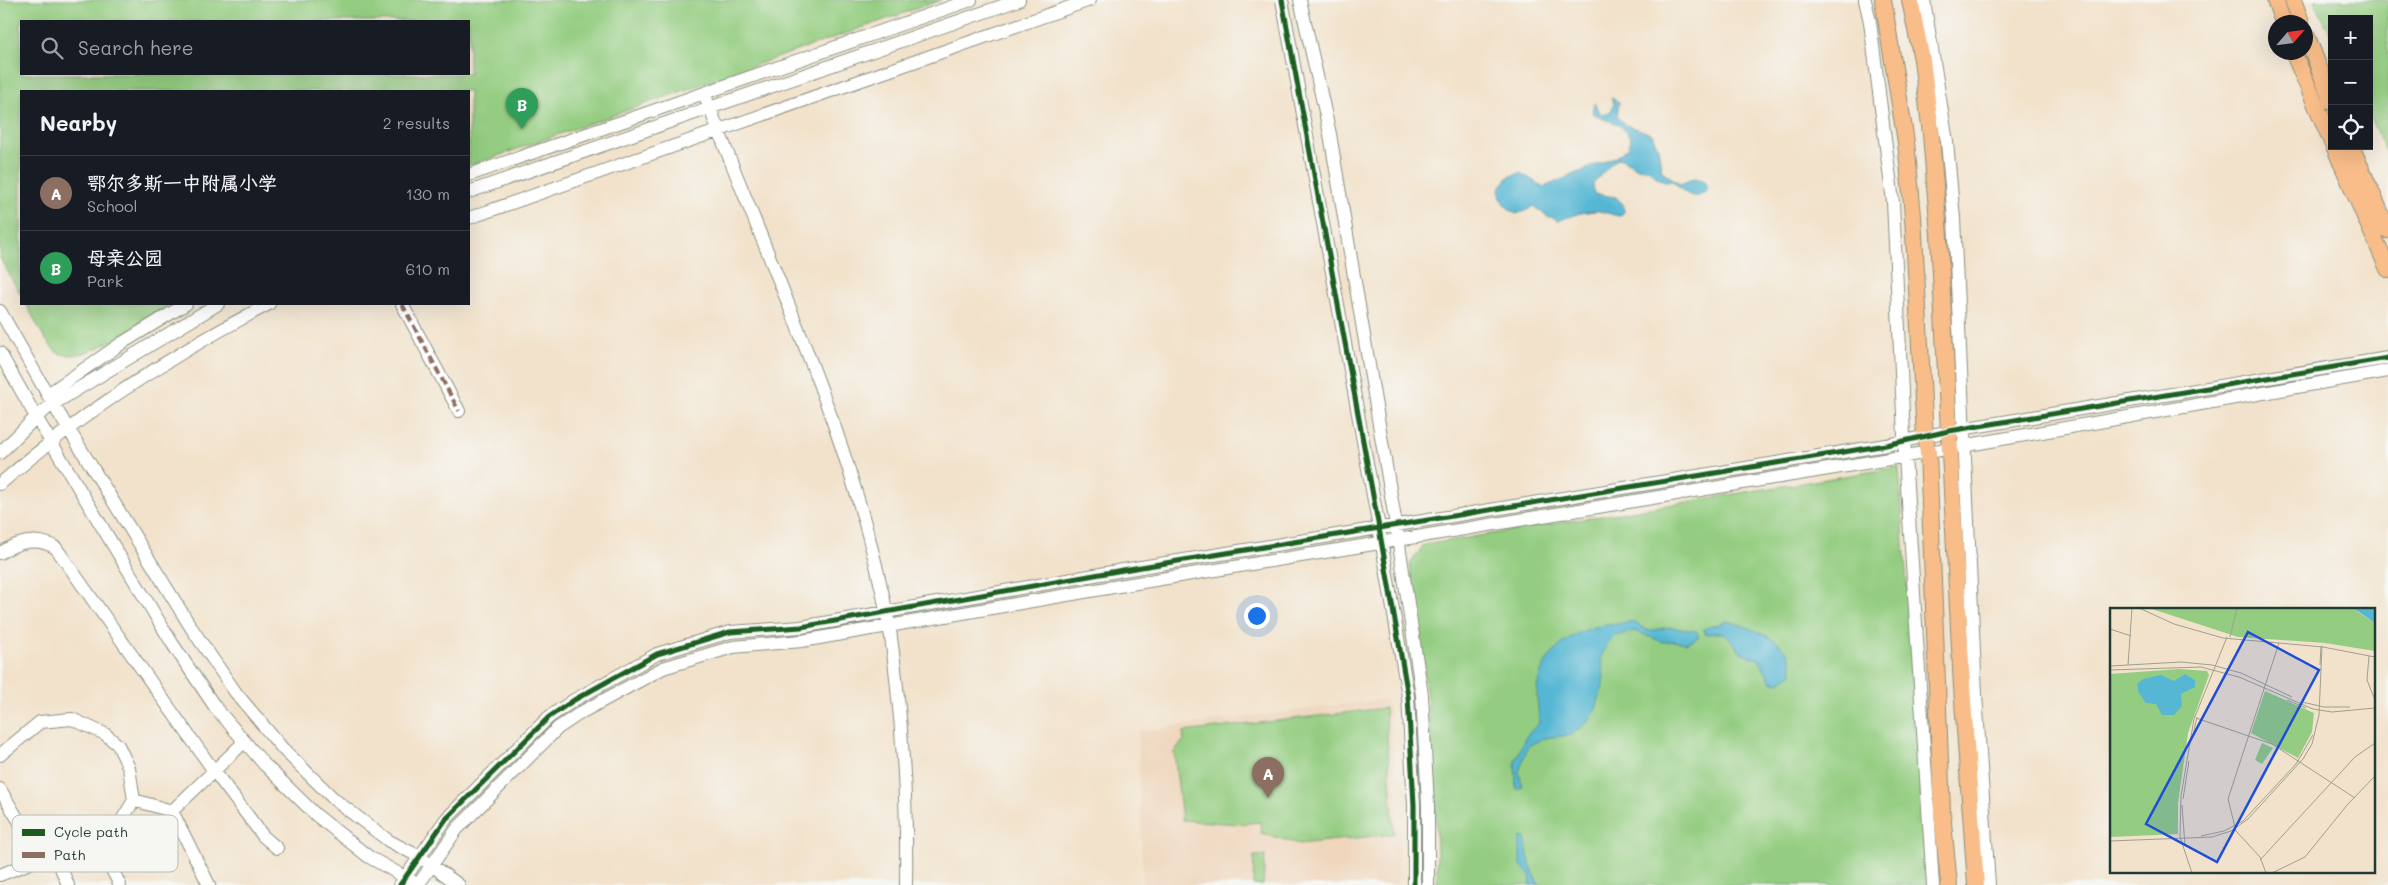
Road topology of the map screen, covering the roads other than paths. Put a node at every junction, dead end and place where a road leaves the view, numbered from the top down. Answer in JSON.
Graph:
{"nodes":[{"id":1,"x":970,"y":0,"type":"edge"},
{"id":2,"x":1019,"y":0,"type":"edge"},
{"id":3,"x":1090,"y":0,"type":"edge"},
{"id":4,"x":1282,"y":0,"type":"edge"},
{"id":5,"x":1300,"y":0,"type":"edge"},
{"id":6,"x":1864,"y":0,"type":"edge"},
{"id":7,"x":1883,"y":0,"type":"edge"},
{"id":8,"x":1910,"y":0,"type":"edge"},
{"id":9,"x":1924,"y":0,"type":"edge"},
{"id":10,"x":2275,"y":0,"type":"edge"},
{"id":11,"x":2293,"y":0,"type":"edge"},
{"id":12,"x":2280,"y":15,"type":"edge"},
{"id":13,"x":2298,"y":15,"type":"edge"},
{"id":14,"x":2313,"y":52,"type":"edge"},
{"id":15,"x":2296,"y":60,"type":"edge"},
{"id":16,"x":2328,"y":92,"type":"edge"},
{"id":17,"x":704,"y":93,"type":"junction"},
{"id":18,"x":710,"y":108,"type":"junction"},
{"id":19,"x":719,"y":131,"type":"junction"},
{"id":20,"x":2328,"y":133,"type":"edge"},
{"id":21,"x":2336,"y":150,"type":"edge"},
{"id":22,"x":2353,"y":150,"type":"edge"},
{"id":23,"x":470,"y":175,"type":"edge"},
{"id":24,"x":470,"y":192,"type":"edge"},
{"id":25,"x":470,"y":218,"type":"edge"},
{"id":26,"x":2388,"y":230,"type":"edge"},
{"id":27,"x":2388,"y":269,"type":"edge"},
{"id":28,"x":184,"y":305,"type":"edge"},
{"id":29,"x":216,"y":305,"type":"edge"},
{"id":30,"x":268,"y":305,"type":"edge"},
{"id":31,"x":403,"y":305,"type":"edge"},
{"id":32,"x":0,"y":311,"type":"edge"},
{"id":33,"x":0,"y":353,"type":"edge"},
{"id":34,"x":2388,"y":358,"type":"edge"},
{"id":35,"x":2388,"y":371,"type":"edge"},
{"id":36,"x":50,"y":399,"type":"junction"},
{"id":37,"x":459,"y":411,"type":"dead end"},
{"id":38,"x":36,"y":417,"type":"junction"},
{"id":39,"x":69,"y":428,"type":"junction"},
{"id":40,"x":1955,"y":430,"type":"junction"},
{"id":41,"x":52,"y":441,"type":"junction"},
{"id":42,"x":1906,"y":441,"type":"junction"},
{"id":43,"x":1926,"y":445,"type":"junction"},
{"id":44,"x":1958,"y":446,"type":"junction"},
{"id":45,"x":0,"y":453,"type":"edge"},
{"id":46,"x":1905,"y":456,"type":"junction"},
{"id":47,"x":0,"y":484,"type":"edge"},
{"id":48,"x":1396,"y":525,"type":"junction"},
{"id":49,"x":1379,"y":528,"type":"junction"},
{"id":50,"x":1398,"y":540,"type":"junction"},
{"id":51,"x":1382,"y":543,"type":"junction"},
{"id":52,"x":0,"y":553,"type":"edge"},
{"id":53,"x":886,"y":612,"type":"junction"},
{"id":54,"x":890,"y":626,"type":"junction"},
{"id":55,"x":242,"y":739,"type":"junction"},
{"id":56,"x":0,"y":755,"type":"edge"},
{"id":57,"x":214,"y":771,"type":"junction"},
{"id":58,"x":0,"y":789,"type":"edge"},
{"id":59,"x":134,"y":800,"type":"junction"},
{"id":60,"x":172,"y":811,"type":"junction"},
{"id":61,"x":15,"y":815,"type":"edge"},
{"id":62,"x":125,"y":815,"type":"edge"},
{"id":63,"x":174,"y":815,"type":"edge"},
{"id":64,"x":178,"y":823,"type":"edge"},
{"id":65,"x":277,"y":848,"type":"dead end"},
{"id":66,"x":420,"y":857,"type":"junction"},
{"id":67,"x":432,"y":865,"type":"junction"},
{"id":68,"x":12,"y":870,"type":"edge"},
{"id":69,"x":62,"y":872,"type":"edge"},
{"id":70,"x":113,"y":872,"type":"edge"},
{"id":71,"x":0,"y":875,"type":"edge"},
{"id":72,"x":403,"y":881,"type":"edge"},
{"id":73,"x":68,"y":885,"type":"edge"},
{"id":74,"x":120,"y":885,"type":"edge"},
{"id":75,"x":209,"y":885,"type":"edge"},
{"id":76,"x":418,"y":885,"type":"edge"},
{"id":77,"x":459,"y":885,"type":"edge"},
{"id":78,"x":906,"y":885,"type":"edge"},
{"id":79,"x":1414,"y":885,"type":"edge"},
{"id":80,"x":1428,"y":885,"type":"edge"},
{"id":81,"x":1933,"y":885,"type":"edge"},
{"id":82,"x":1949,"y":885,"type":"edge"},
{"id":83,"x":1976,"y":885,"type":"edge"},
{"id":84,"x":1989,"y":885,"type":"edge"}],
"edges":[{"from":1,"to":17,"type":"street"},
{"from":2,"to":18,"type":"street"},
{"from":3,"to":19,"type":"street"},
{"from":4,"to":49,"type":"street"},
{"from":5,"to":48,"type":"street"},
{"from":6,"to":42,"type":"street"},
{"from":7,"to":43,"type":"main road"},
{"from":8,"to":40,"type":"main road"},
{"from":9,"to":40,"type":"street"},
{"from":10,"to":12,"type":"main road"},
{"from":11,"to":13,"type":"main road"},
{"from":14,"to":16,"type":"main road"},
{"from":15,"to":20,"type":"main road"},
{"from":17,"to":18,"type":"street"},
{"from":17,"to":23,"type":"street"},
{"from":18,"to":19,"type":"street"},
{"from":18,"to":24,"type":"street"},
{"from":19,"to":25,"type":"street"},
{"from":19,"to":53,"type":"street"},
{"from":21,"to":27,"type":"main road"},
{"from":22,"to":26,"type":"main road"},
{"from":28,"to":36,"type":"street"},
{"from":29,"to":36,"type":"street"},
{"from":30,"to":39,"type":"street"},
{"from":31,"to":37,"type":"street"},
{"from":32,"to":36,"type":"street"},
{"from":33,"to":38,"type":"street"},
{"from":34,"to":40,"type":"street"},
{"from":35,"to":44,"type":"street"},
{"from":36,"to":38,"type":"street"},
{"from":36,"to":39,"type":"street"},
{"from":38,"to":41,"type":"street"},
{"from":38,"to":45,"type":"street"},
{"from":39,"to":41,"type":"street"},
{"from":39,"to":66,"type":"street"},
{"from":40,"to":43,"type":"street"},
{"from":40,"to":44,"type":"main road"},
{"from":41,"to":47,"type":"street"},
{"from":41,"to":55,"type":"street"},
{"from":42,"to":43,"type":"street"},
{"from":42,"to":46,"type":"street"},
{"from":42,"to":48,"type":"street"},
{"from":43,"to":44,"type":"street"},
{"from":43,"to":46,"type":"street"},
{"from":43,"to":82,"type":"main road"},
{"from":44,"to":83,"type":"main road"},
{"from":44,"to":84,"type":"street"},
{"from":46,"to":50,"type":"street"},
{"from":46,"to":81,"type":"street"},
{"from":48,"to":49,"type":"street"},
{"from":48,"to":50,"type":"street"},
{"from":49,"to":51,"type":"street"},
{"from":49,"to":53,"type":"street"},
{"from":50,"to":51,"type":"street"},
{"from":50,"to":80,"type":"street"},
{"from":51,"to":54,"type":"street"},
{"from":51,"to":79,"type":"street"},
{"from":52,"to":57,"type":"street"},
{"from":53,"to":54,"type":"street"},
{"from":53,"to":66,"type":"street"},
{"from":54,"to":67,"type":"street"},
{"from":54,"to":78,"type":"street"},
{"from":55,"to":57,"type":"street"},
{"from":55,"to":72,"type":"street"},
{"from":56,"to":59,"type":"street"},
{"from":57,"to":60,"type":"street"},
{"from":57,"to":65,"type":"street"},
{"from":58,"to":61,"type":"street"},
{"from":59,"to":60,"type":"street"},
{"from":59,"to":62,"type":"street"},
{"from":60,"to":63,"type":"street"},
{"from":64,"to":75,"type":"street"},
{"from":66,"to":67,"type":"street"},
{"from":66,"to":72,"type":"street"},
{"from":67,"to":76,"type":"street"},
{"from":67,"to":77,"type":"street"},
{"from":68,"to":71,"type":"street"},
{"from":69,"to":73,"type":"street"},
{"from":70,"to":74,"type":"street"},
{"from":72,"to":76,"type":"street"}]}
